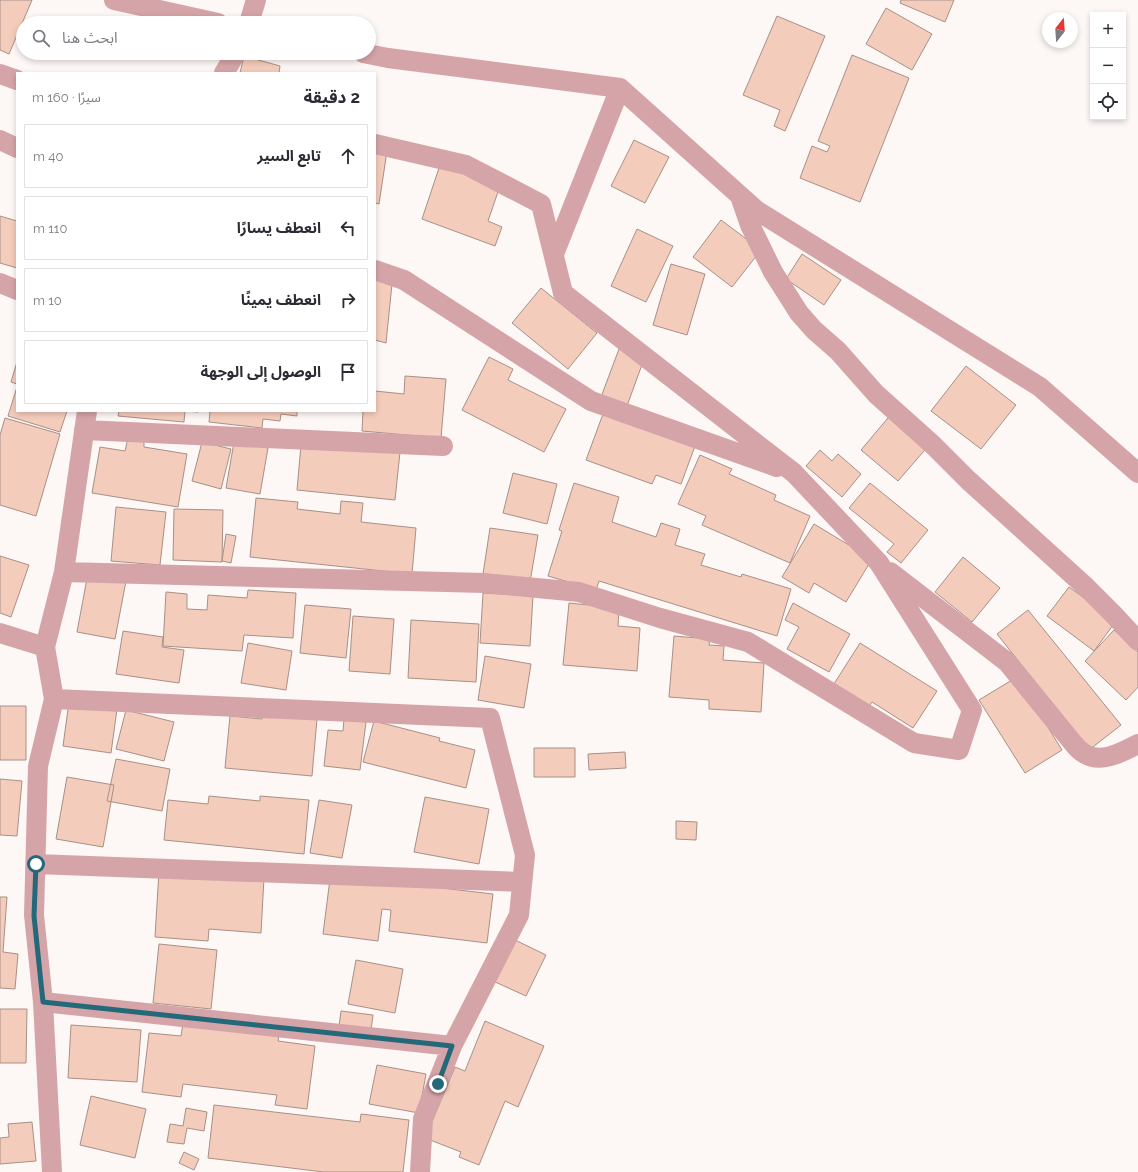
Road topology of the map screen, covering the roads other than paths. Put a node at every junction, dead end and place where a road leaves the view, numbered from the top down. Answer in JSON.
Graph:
{"nodes":[{"id":1,"x":114,"y":0,"type":"edge"},
{"id":2,"x":256,"y":0,"type":"edge"},
{"id":3,"x":186,"y":16,"type":"edge"},
{"id":4,"x":250,"y":16,"type":"edge"},
{"id":5,"x":376,"y":56,"type":"edge"},
{"id":6,"x":232,"y":60,"type":"edge"},
{"id":7,"x":225,"y":72,"type":"edge"},
{"id":8,"x":0,"y":74,"type":"edge"},
{"id":9,"x":16,"y":80,"type":"edge"},
{"id":10,"x":620,"y":88,"type":"junction"},
{"id":11,"x":0,"y":140,"type":"edge"},
{"id":12,"x":376,"y":144,"type":"edge"},
{"id":13,"x":16,"y":148,"type":"edge"},
{"id":14,"x":740,"y":196,"type":"junction"},
{"id":15,"x":554,"y":254,"type":"junction"},
{"id":16,"x":376,"y":270,"type":"edge"},
{"id":17,"x":0,"y":283,"type":"edge"},
{"id":18,"x":16,"y":290,"type":"edge"},
{"id":19,"x":87,"y":412,"type":"edge"},
{"id":20,"x":84,"y":430,"type":"junction"},
{"id":21,"x":443,"y":446,"type":"dead end"},
{"id":22,"x":794,"y":473,"type":"junction"},
{"id":23,"x":1138,"y":473,"type":"edge"},
{"id":24,"x":879,"y":563,"type":"junction"},
{"id":25,"x":64,"y":572,"type":"junction"},
{"id":26,"x":0,"y":633,"type":"edge"},
{"id":27,"x":1138,"y":641,"type":"edge"},
{"id":28,"x":45,"y":647,"type":"junction"},
{"id":29,"x":54,"y":699,"type":"junction"},
{"id":30,"x":1138,"y":744,"type":"edge"},
{"id":31,"x":36,"y":864,"type":"junction"},
{"id":32,"x":522,"y":882,"type":"junction"},
{"id":33,"x":43,"y":1002,"type":"junction"},
{"id":34,"x":452,"y":1046,"type":"junction"},
{"id":35,"x":52,"y":1172,"type":"edge"},
{"id":36,"x":420,"y":1172,"type":"edge"}],
"edges":[{"from":1,"to":3,"type":"street"},
{"from":2,"to":4,"type":"street"},
{"from":5,"to":10,"type":"street"},
{"from":6,"to":7,"type":"street"},
{"from":8,"to":9,"type":"street"},
{"from":10,"to":14,"type":"street"},
{"from":10,"to":15,"type":"street"},
{"from":11,"to":13,"type":"street"},
{"from":12,"to":15,"type":"street"},
{"from":14,"to":23,"type":"street"},
{"from":14,"to":27,"type":"street"},
{"from":15,"to":22,"type":"street"},
{"from":16,"to":22,"type":"street"},
{"from":17,"to":18,"type":"street"},
{"from":19,"to":20,"type":"street"},
{"from":20,"to":21,"type":"street"},
{"from":20,"to":25,"type":"street"},
{"from":22,"to":24,"type":"street"},
{"from":24,"to":25,"type":"street"},
{"from":24,"to":30,"type":"street"},
{"from":25,"to":28,"type":"street"},
{"from":26,"to":28,"type":"street"},
{"from":28,"to":29,"type":"street"},
{"from":29,"to":31,"type":"street"},
{"from":29,"to":32,"type":"street"},
{"from":31,"to":32,"type":"street"},
{"from":31,"to":33,"type":"street"},
{"from":32,"to":34,"type":"street"},
{"from":33,"to":34,"type":"street"},
{"from":33,"to":35,"type":"street"},
{"from":34,"to":36,"type":"street"}]}
